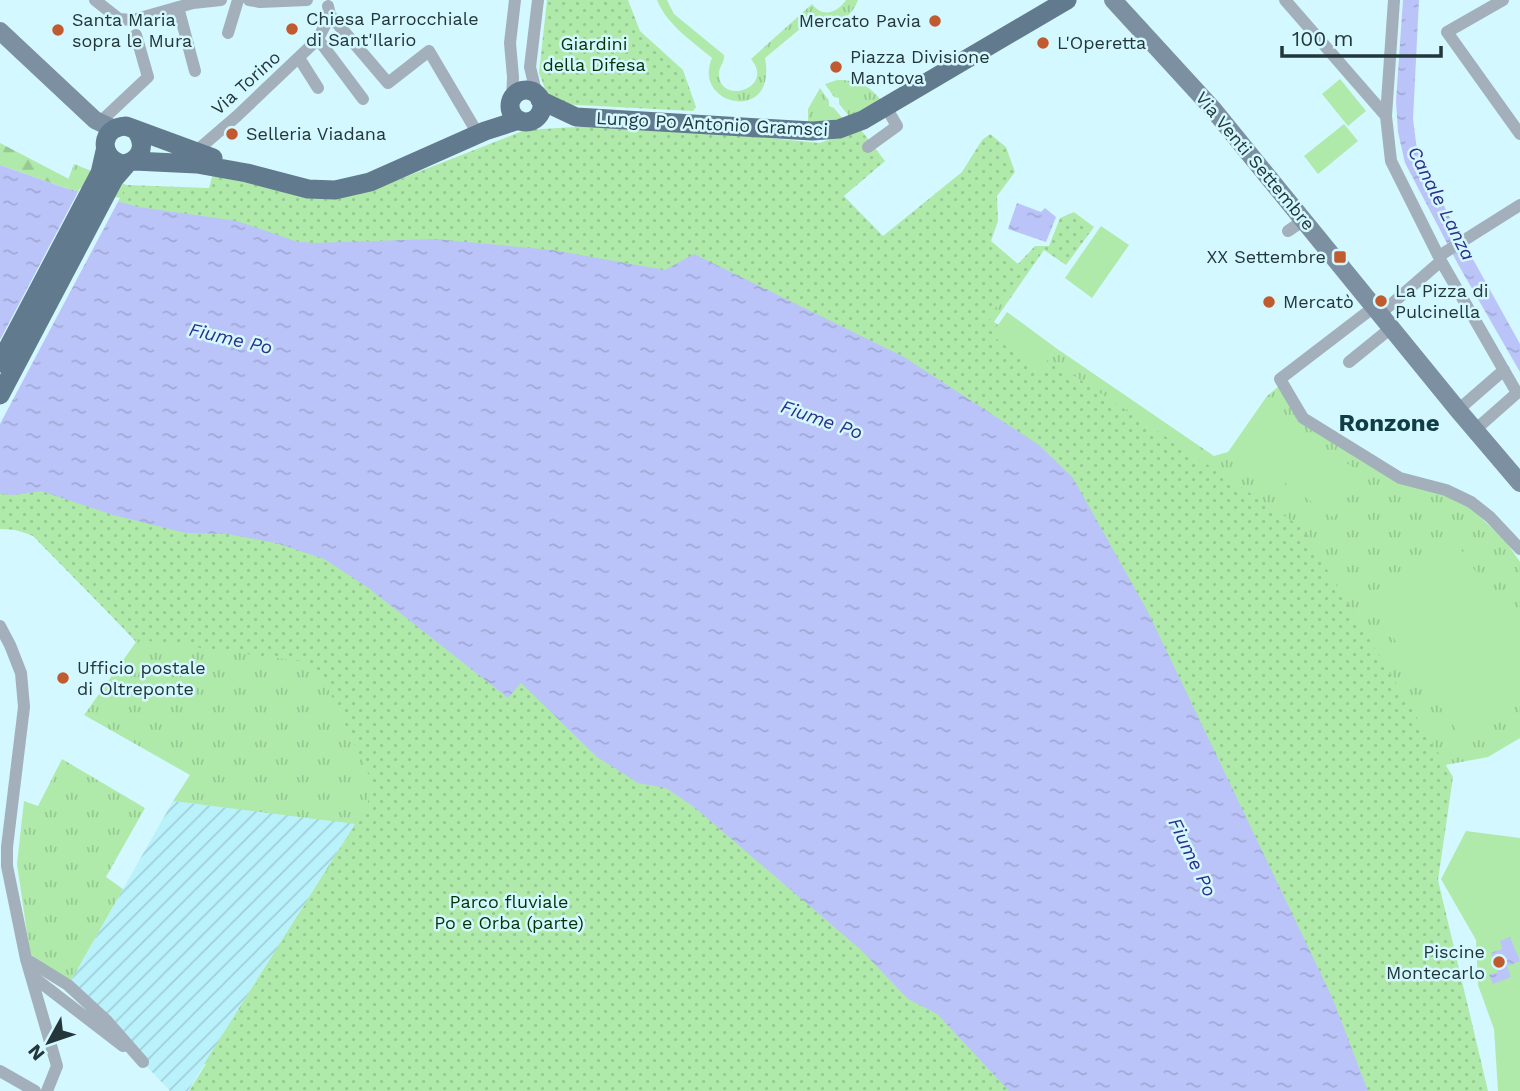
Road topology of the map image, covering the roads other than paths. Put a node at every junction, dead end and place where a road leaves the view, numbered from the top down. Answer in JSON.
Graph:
{"nodes":[{"id":1,"x":221,"y":0,"type":"edge"},
{"id":2,"x":238,"y":0,"type":"edge"},
{"id":3,"x":249,"y":0,"type":"edge"},
{"id":4,"x":307,"y":0,"type":"edge"},
{"id":5,"x":313,"y":0,"type":"edge"},
{"id":6,"x":515,"y":0,"type":"edge"},
{"id":7,"x":538,"y":0,"type":"edge"},
{"id":8,"x":1050,"y":0,"type":"edge"},
{"id":9,"x":1067,"y":0,"type":"edge"},
{"id":10,"x":1113,"y":0,"type":"edge"},
{"id":11,"x":1285,"y":0,"type":"edge"},
{"id":12,"x":1394,"y":0,"type":"edge"},
{"id":13,"x":1503,"y":0,"type":"edge"},
{"id":14,"x":100,"y":1,"type":"edge"},
{"id":15,"x":192,"y":1,"type":"edge"},
{"id":16,"x":178,"y":7,"type":"junction"},
{"id":17,"x":332,"y":7,"type":"edge"},
{"id":18,"x":1038,"y":18,"type":"junction"},
{"id":19,"x":134,"y":27,"type":"junction"},
{"id":20,"x":0,"y":31,"type":"edge"},
{"id":21,"x":228,"y":33,"type":"dead end"},
{"id":22,"x":318,"y":39,"type":"junction"},
{"id":23,"x":0,"y":48,"type":"edge"},
{"id":24,"x":299,"y":58,"type":"junction"},
{"id":25,"x":195,"y":71,"type":"dead end"},
{"id":26,"x":318,"y":88,"type":"dead end"},
{"id":27,"x":363,"y":99,"type":"dead end"},
{"id":28,"x":527,"y":102,"type":"junction"},
{"id":29,"x":886,"y":107,"type":"junction"},
{"id":30,"x":1386,"y":116,"type":"junction"},
{"id":31,"x":137,"y":132,"type":"junction"},
{"id":32,"x":482,"y":133,"type":"junction"},
{"id":33,"x":1520,"y":134,"type":"edge"},
{"id":34,"x":106,"y":136,"type":"junction"},
{"id":35,"x":201,"y":147,"type":"dead end"},
{"id":36,"x":868,"y":147,"type":"dead end"},
{"id":37,"x":131,"y":162,"type":"junction"},
{"id":38,"x":247,"y":173,"type":"junction"},
{"id":39,"x":107,"y":176,"type":"junction"},
{"id":40,"x":1520,"y":205,"type":"edge"},
{"id":41,"x":1304,"y":220,"type":"junction"},
{"id":42,"x":1288,"y":231,"type":"dead end"},
{"id":43,"x":1442,"y":256,"type":"junction"},
{"id":44,"x":1382,"y":316,"type":"junction"},
{"id":45,"x":1349,"y":362,"type":"dead end"},
{"id":46,"x":0,"y":363,"type":"edge"},
{"id":47,"x":1504,"y":370,"type":"junction"},
{"id":48,"x":0,"y":395,"type":"edge"},
{"id":49,"x":1458,"y":410,"type":"junction"},
{"id":50,"x":1475,"y":430,"type":"junction"},
{"id":51,"x":1520,"y":483,"type":"edge"},
{"id":52,"x":1520,"y":549,"type":"edge"},
{"id":53,"x":0,"y":626,"type":"edge"},
{"id":54,"x":3,"y":864,"type":"edge"},
{"id":55,"x":26,"y":959,"type":"junction"},
{"id":56,"x":32,"y":976,"type":"junction"},
{"id":57,"x":0,"y":1071,"type":"edge"},
{"id":58,"x":35,"y":1091,"type":"edge"},
{"id":59,"x":47,"y":1091,"type":"edge"}],
"edges":[{"from":1,"to":15,"type":"street"},
{"from":2,"to":21,"type":"street"},
{"from":3,"to":4,"type":"street"},
{"from":5,"to":17,"type":"street"},
{"from":6,"to":28,"type":"street"},
{"from":7,"to":28,"type":"street"},
{"from":8,"to":18,"type":"main road","name":"Lungo Po Antonio Gramsci"},
{"from":9,"to":18,"type":"main road","name":"Lungo Po Antonio Gramsci"},
{"from":10,"to":41,"type":"main road","name":"Via Venti Settembre"},
{"from":11,"to":30,"type":"street"},
{"from":12,"to":30,"type":"street"},
{"from":13,"to":33,"type":"street"},
{"from":14,"to":19,"type":"street"},
{"from":15,"to":16,"type":"street"},
{"from":16,"to":19,"type":"street"},
{"from":16,"to":25,"type":"street"},
{"from":17,"to":22,"type":"street","name":"Via Torino"},
{"from":17,"to":32,"type":"street"},
{"from":18,"to":29,"type":"main road","name":"Lungo Po Antonio Gramsci"},
{"from":19,"to":34,"type":"street"},
{"from":20,"to":34,"type":"main road"},
{"from":22,"to":24,"type":"street","name":"Via Torino"},
{"from":22,"to":27,"type":"street"},
{"from":23,"to":34,"type":"main road"},
{"from":24,"to":26,"type":"street"},
{"from":24,"to":35,"type":"street","name":"Via Torino"},
{"from":28,"to":29,"type":"main road","name":"Lungo Po Antonio Gramsci"},
{"from":28,"to":32,"type":"main road"},
{"from":29,"to":36,"type":"street"},
{"from":30,"to":43,"type":"street"},
{"from":31,"to":34,"type":"main road"},
{"from":31,"to":37,"type":"main road"},
{"from":31,"to":38,"type":"main road"},
{"from":32,"to":38,"type":"main road"},
{"from":34,"to":37,"type":"main road"},
{"from":34,"to":39,"type":"main road"},
{"from":37,"to":38,"type":"main road"},
{"from":37,"to":39,"type":"main road"},
{"from":39,"to":46,"type":"main road"},
{"from":39,"to":48,"type":"main road"},
{"from":40,"to":43,"type":"street"},
{"from":41,"to":42,"type":"street"},
{"from":41,"to":44,"type":"main road","name":"Via Venti Settembre"},
{"from":43,"to":44,"type":"street"},
{"from":43,"to":47,"type":"street"},
{"from":44,"to":45,"type":"street"},
{"from":44,"to":49,"type":"main road","name":"Via Venti Settembre"},
{"from":44,"to":52,"type":"street"},
{"from":47,"to":49,"type":"street"},
{"from":47,"to":50,"type":"street"},
{"from":49,"to":50,"type":"main road","name":"Via Venti Settembre"},
{"from":50,"to":51,"type":"main road","name":"Via Venti Settembre"},
{"from":53,"to":54,"type":"street"},
{"from":54,"to":55,"type":"street"},
{"from":55,"to":56,"type":"street"},
{"from":55,"to":56,"type":"street"},
{"from":56,"to":59,"type":"street"},
{"from":57,"to":58,"type":"street"}]}
